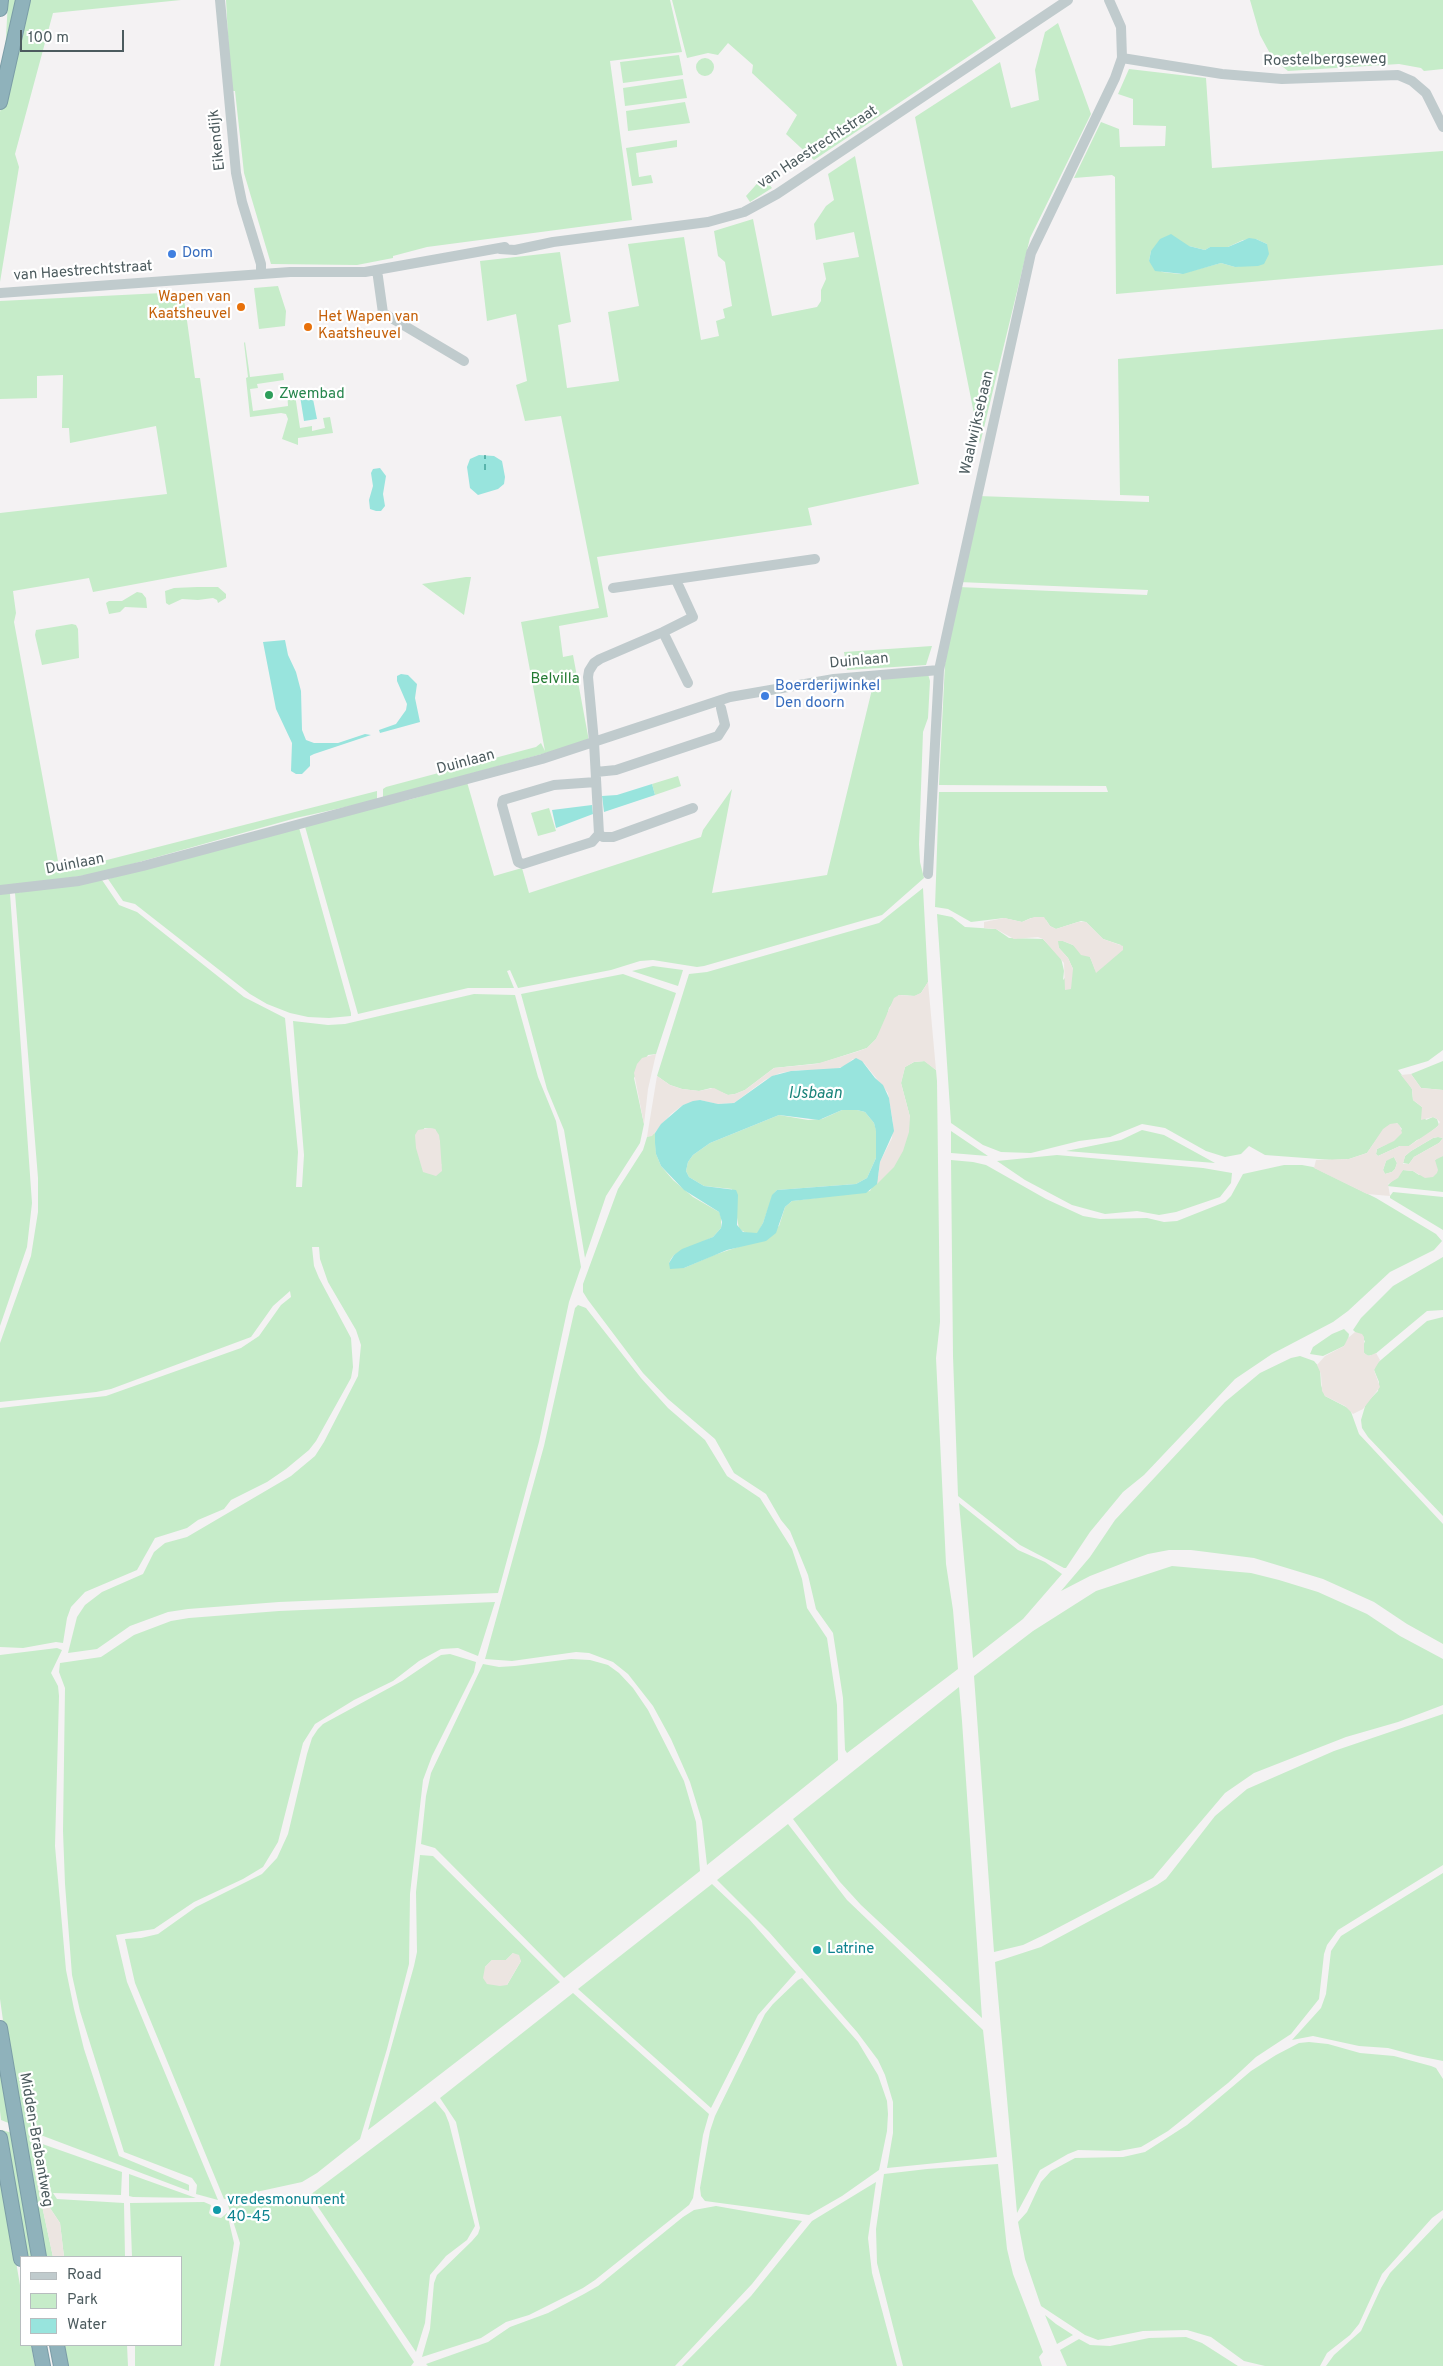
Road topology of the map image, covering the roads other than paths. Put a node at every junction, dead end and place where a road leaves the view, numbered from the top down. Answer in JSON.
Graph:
{"nodes":[{"id":1,"x":1,"y":0,"type":"edge"},
{"id":2,"x":23,"y":0,"type":"edge"},
{"id":3,"x":220,"y":0,"type":"edge"},
{"id":4,"x":1068,"y":0,"type":"edge"},
{"id":5,"x":1109,"y":0,"type":"edge"},
{"id":6,"x":0,"y":9,"type":"edge"},
{"id":7,"x":1122,"y":58,"type":"junction"},
{"id":8,"x":0,"y":102,"type":"edge"},
{"id":9,"x":1443,"y":127,"type":"edge"},
{"id":10,"x":378,"y":270,"type":"junction"},
{"id":11,"x":261,"y":274,"type":"junction"},
{"id":12,"x":0,"y":293,"type":"edge"},
{"id":13,"x":464,"y":360,"type":"dead end"},
{"id":14,"x":815,"y":559,"type":"dead end"},
{"id":15,"x":676,"y":580,"type":"junction"},
{"id":16,"x":613,"y":588,"type":"dead end"},
{"id":17,"x":663,"y":632,"type":"junction"},
{"id":18,"x":939,"y":670,"type":"junction"},
{"id":19,"x":688,"y":683,"type":"dead end"},
{"id":20,"x":721,"y":708,"type":"dead end"},
{"id":21,"x":594,"y":742,"type":"junction"},
{"id":22,"x":596,"y":777,"type":"junction"},
{"id":23,"x":693,"y":808,"type":"dead end"},
{"id":24,"x":599,"y":834,"type":"junction"},
{"id":25,"x":928,"y":874,"type":"dead end"},
{"id":26,"x":0,"y":890,"type":"edge"},
{"id":27,"x":0,"y":2028,"type":"edge"},
{"id":28,"x":0,"y":2138,"type":"edge"},
{"id":29,"x":20,"y":2256,"type":"edge"},
{"id":30,"x":40,"y":2256,"type":"edge"},
{"id":31,"x":39,"y":2346,"type":"edge"},
{"id":32,"x":57,"y":2346,"type":"edge"},
{"id":33,"x":43,"y":2366,"type":"edge"},
{"id":34,"x":61,"y":2366,"type":"edge"}],
"edges":[{"from":1,"to":6,"type":"highway"},
{"from":2,"to":8,"type":"highway"},
{"from":3,"to":11,"type":"street","name":"Eikendijk"},
{"from":4,"to":10,"type":"street","name":"van Haestrechtstraat"},
{"from":5,"to":7,"type":"street","name":"Waalwijksebaan"},
{"from":7,"to":9,"type":"street","name":"Roestelbergseweg"},
{"from":7,"to":18,"type":"street","name":"Waalwijksebaan"},
{"from":10,"to":11,"type":"street","name":"van Haestrechtstraat"},
{"from":10,"to":13,"type":"street"},
{"from":11,"to":12,"type":"street","name":"van Haestrechtstraat"},
{"from":14,"to":15,"type":"street"},
{"from":15,"to":16,"type":"street"},
{"from":15,"to":17,"type":"street"},
{"from":17,"to":19,"type":"street"},
{"from":17,"to":21,"type":"street"},
{"from":18,"to":21,"type":"street","name":"Duinlaan"},
{"from":18,"to":25,"type":"street","name":"Waalwijksebaan"},
{"from":20,"to":22,"type":"street"},
{"from":21,"to":22,"type":"street"},
{"from":21,"to":26,"type":"street","name":"Duinlaan"},
{"from":22,"to":24,"type":"street"},
{"from":22,"to":24,"type":"street"},
{"from":23,"to":24,"type":"street"},
{"from":27,"to":30,"type":"highway","name":"Midden-Brabantweg"},
{"from":28,"to":29,"type":"highway"},
{"from":31,"to":33,"type":"highway"},
{"from":32,"to":34,"type":"highway"}]}
